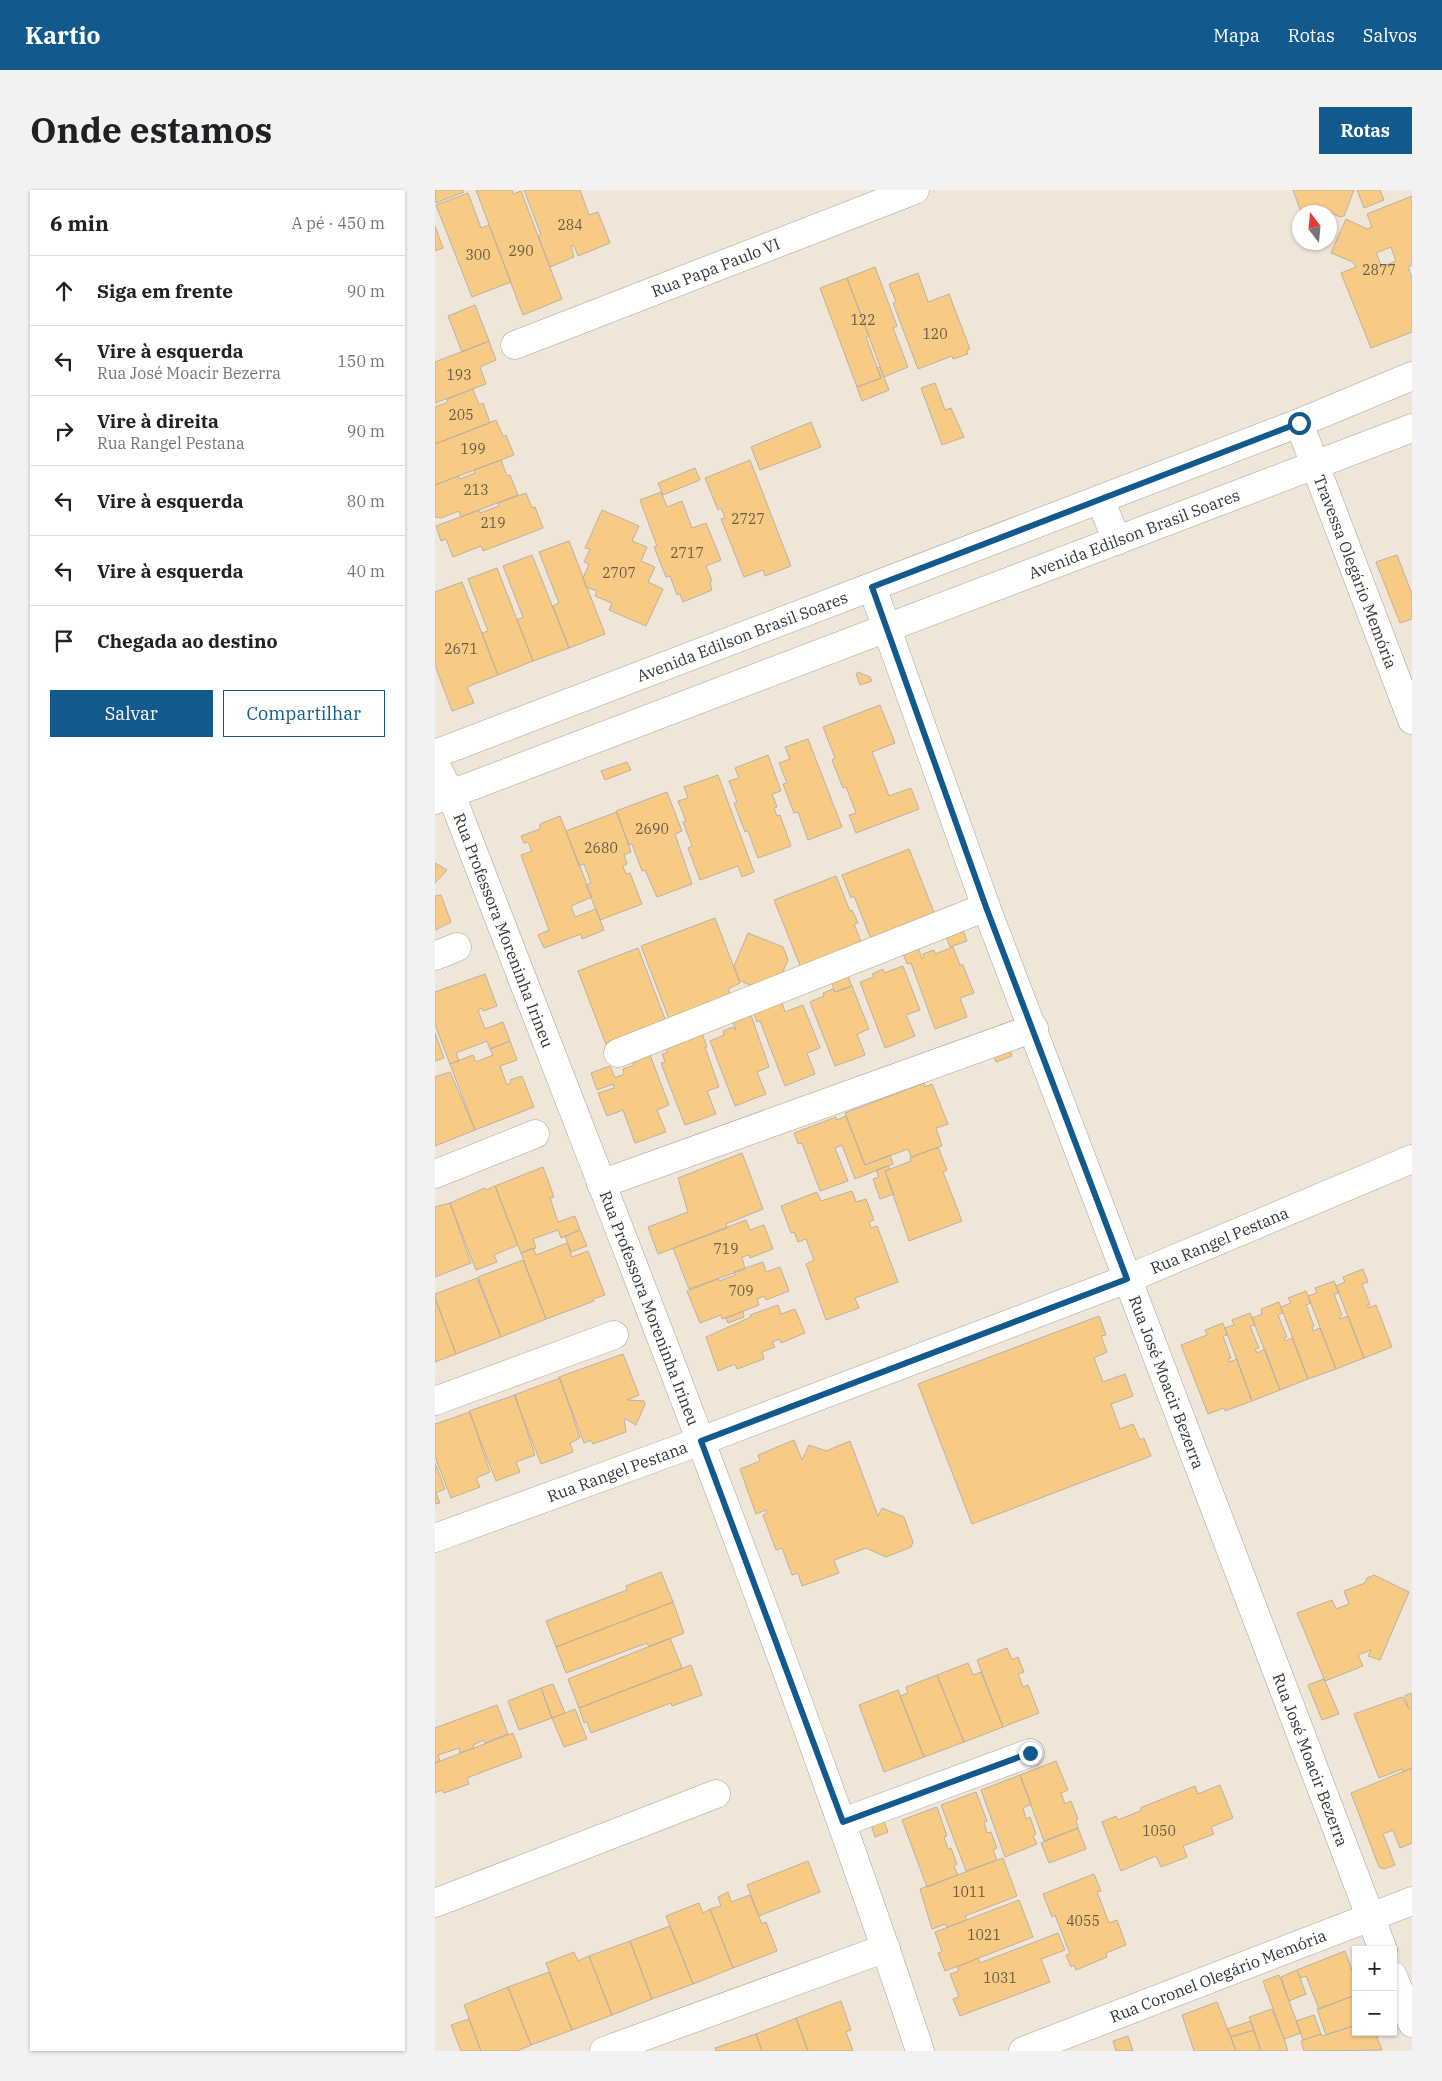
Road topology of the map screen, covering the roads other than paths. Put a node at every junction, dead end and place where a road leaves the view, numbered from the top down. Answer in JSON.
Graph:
{"nodes":[{"id":1,"x":915,"y":190,"type":"edge"},
{"id":2,"x":515,"y":345,"type":"dead end"},
{"id":3,"x":1412,"y":376,"type":"edge"},
{"id":4,"x":1299,"y":423,"type":"junction"},
{"id":5,"x":1412,"y":428,"type":"edge"},
{"id":6,"x":1315,"y":465,"type":"junction"},
{"id":7,"x":1100,"y":499,"type":"junction"},
{"id":8,"x":1117,"y":541,"type":"junction"},
{"id":9,"x":872,"y":587,"type":"junction"},
{"id":10,"x":887,"y":628,"type":"junction"},
{"id":11,"x":1412,"y":720,"type":"edge"},
{"id":12,"x":435,"y":754,"type":"edge"},
{"id":13,"x":435,"y":764,"type":"edge"},
{"id":14,"x":443,"y":797,"type":"edge"},
{"id":15,"x":986,"y":907,"type":"junction"},
{"id":16,"x":1034,"y":1028,"type":"junction"},
{"id":17,"x":618,"y":1053,"type":"dead end"},
{"id":18,"x":535,"y":1134,"type":"dead end"},
{"id":19,"x":1412,"y":1159,"type":"edge"},
{"id":20,"x":435,"y":1174,"type":"edge"},
{"id":21,"x":601,"y":1184,"type":"junction"},
{"id":22,"x":1127,"y":1279,"type":"junction"},
{"id":23,"x":614,"y":1335,"type":"dead end"},
{"id":24,"x":435,"y":1401,"type":"edge"},
{"id":25,"x":701,"y":1441,"type":"junction"},
{"id":26,"x":435,"y":1538,"type":"edge"},
{"id":27,"x":1030,"y":1753,"type":"dead end"},
{"id":28,"x":716,"y":1794,"type":"dead end"},
{"id":29,"x":843,"y":1822,"type":"junction"},
{"id":30,"x":1412,"y":1901,"type":"edge"},
{"id":31,"x":435,"y":1904,"type":"edge"},
{"id":32,"x":1371,"y":1918,"type":"junction"},
{"id":33,"x":1382,"y":1946,"type":"edge"},
{"id":34,"x":886,"y":1948,"type":"junction"},
{"id":35,"x":1397,"y":1986,"type":"edge"},
{"id":36,"x":1412,"y":2023,"type":"edge"},
{"id":37,"x":604,"y":2051,"type":"edge"},
{"id":38,"x":920,"y":2051,"type":"edge"},
{"id":39,"x":1023,"y":2051,"type":"edge"}],
"edges":[{"from":1,"to":2,"type":"street","name":"Rua Papa Paulo VI"},
{"from":3,"to":4,"type":"street","name":"Avenida Edilson Brasil Soares"},
{"from":4,"to":6,"type":"street","name":"Travessa Olegário Memória"},
{"from":4,"to":7,"type":"street","name":"Avenida Edilson Brasil Soares"},
{"from":5,"to":6,"type":"street","name":"Avenida Edilson Brasil Soares"},
{"from":6,"to":8,"type":"street","name":"Avenida Edilson Brasil Soares"},
{"from":6,"to":11,"type":"street","name":"Travessa Olegário Memória"},
{"from":7,"to":8,"type":"street"},
{"from":7,"to":9,"type":"street","name":"Avenida Edilson Brasil Soares"},
{"from":8,"to":10,"type":"street","name":"Avenida Edilson Brasil Soares"},
{"from":9,"to":10,"type":"street","name":"Rua José Moacir Bezerra"},
{"from":9,"to":12,"type":"street","name":"Avenida Edilson Brasil Soares"},
{"from":10,"to":14,"type":"street","name":"Avenida Edilson Brasil Soares"},
{"from":10,"to":15,"type":"street","name":"Rua José Moacir Bezerra"},
{"from":13,"to":14,"type":"street","name":"Rua Professora Moreninha Irineu"},
{"from":14,"to":21,"type":"street","name":"Rua Professora Moreninha Irineu"},
{"from":15,"to":16,"type":"street","name":"Rua José Moacir Bezerra"},
{"from":15,"to":17,"type":"street"},
{"from":16,"to":21,"type":"street"},
{"from":16,"to":22,"type":"street","name":"Rua José Moacir Bezerra"},
{"from":18,"to":20,"type":"street"},
{"from":19,"to":22,"type":"street","name":"Rua Rangel Pestana"},
{"from":21,"to":25,"type":"street","name":"Rua Professora Moreninha Irineu"},
{"from":22,"to":25,"type":"street","name":"Rua Rangel Pestana"},
{"from":22,"to":32,"type":"street","name":"Rua José Moacir Bezerra"},
{"from":23,"to":24,"type":"street"},
{"from":25,"to":26,"type":"street","name":"Rua Rangel Pestana"},
{"from":25,"to":29,"type":"street","name":"Rua Professora Moreninha Irineu"},
{"from":27,"to":29,"type":"street"},
{"from":28,"to":31,"type":"street"},
{"from":29,"to":34,"type":"street","name":"Rua Professora Moreninha Irineu"},
{"from":30,"to":32,"type":"street","name":"Rua Coronel Olegário Memória"},
{"from":32,"to":33,"type":"street","name":"Rua José Moacir Bezerra"},
{"from":32,"to":39,"type":"street","name":"Rua Coronel Olegário Memória"},
{"from":34,"to":37,"type":"street"},
{"from":34,"to":38,"type":"street","name":"Rua Professora Moreninha Irineu"},
{"from":35,"to":36,"type":"street"}]}
